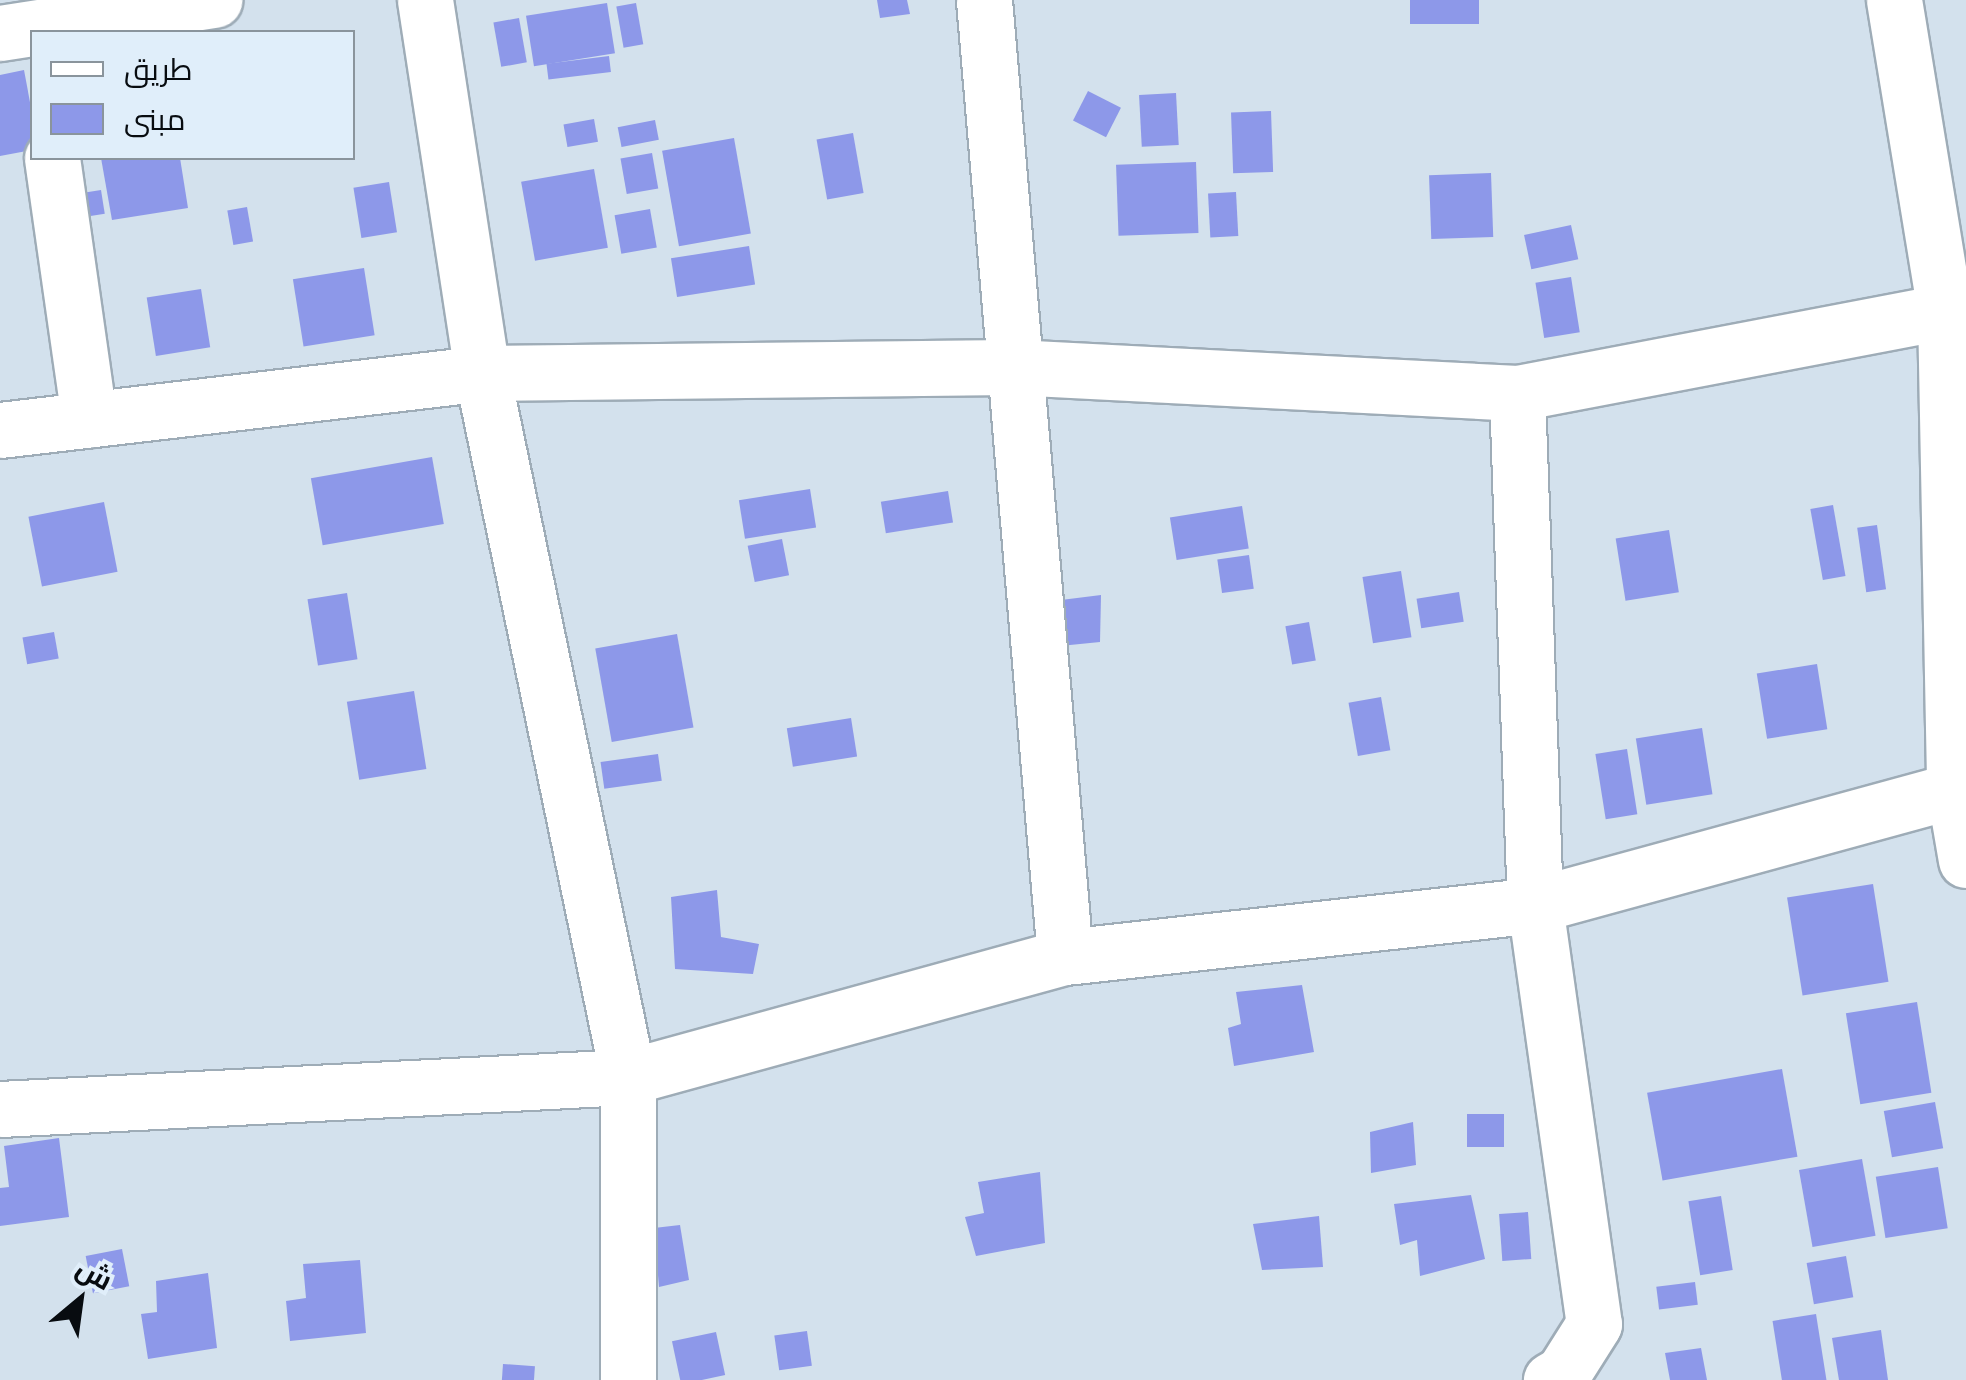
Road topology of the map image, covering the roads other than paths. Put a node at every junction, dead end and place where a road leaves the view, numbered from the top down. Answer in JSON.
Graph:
{"nodes":[{"id":1,"x":214,"y":0,"type":"edge"},
{"id":2,"x":425,"y":0,"type":"edge"},
{"id":3,"x":984,"y":0,"type":"edge"},
{"id":4,"x":1894,"y":0,"type":"edge"},
{"id":5,"x":23,"y":31,"type":"edge"},
{"id":6,"x":52,"y":160,"type":"edge"},
{"id":7,"x":1956,"y":309,"type":"edge"},
{"id":8,"x":1012,"y":367,"type":"junction"},
{"id":9,"x":482,"y":373,"type":"junction"},
{"id":10,"x":1517,"y":393,"type":"junction"},
{"id":11,"x":89,"y":420,"type":"junction"},
{"id":12,"x":0,"y":430,"type":"edge"},
{"id":13,"x":1954,"y":790,"type":"junction"},
{"id":14,"x":1966,"y":860,"type":"edge"},
{"id":15,"x":1535,"y":906,"type":"junction"},
{"id":16,"x":1065,"y":956,"type":"junction"},
{"id":17,"x":628,"y":1077,"type":"junction"},
{"id":18,"x":0,"y":1109,"type":"edge"},
{"id":19,"x":628,"y":1380,"type":"edge"},
{"id":20,"x":1551,"y":1380,"type":"edge"}],
"edges":[{"from":1,"to":5,"type":"street"},
{"from":2,"to":9,"type":"street"},
{"from":3,"to":8,"type":"street"},
{"from":4,"to":7,"type":"street"},
{"from":6,"to":11,"type":"street"},
{"from":7,"to":10,"type":"street"},
{"from":7,"to":13,"type":"street"},
{"from":8,"to":9,"type":"street"},
{"from":8,"to":10,"type":"street"},
{"from":8,"to":16,"type":"street"},
{"from":9,"to":11,"type":"street"},
{"from":9,"to":17,"type":"street"},
{"from":10,"to":15,"type":"street"},
{"from":11,"to":12,"type":"street"},
{"from":13,"to":14,"type":"street"},
{"from":13,"to":15,"type":"street"},
{"from":15,"to":16,"type":"street"},
{"from":15,"to":20,"type":"street"},
{"from":16,"to":17,"type":"street"},
{"from":17,"to":18,"type":"street"},
{"from":17,"to":19,"type":"street"}]}
